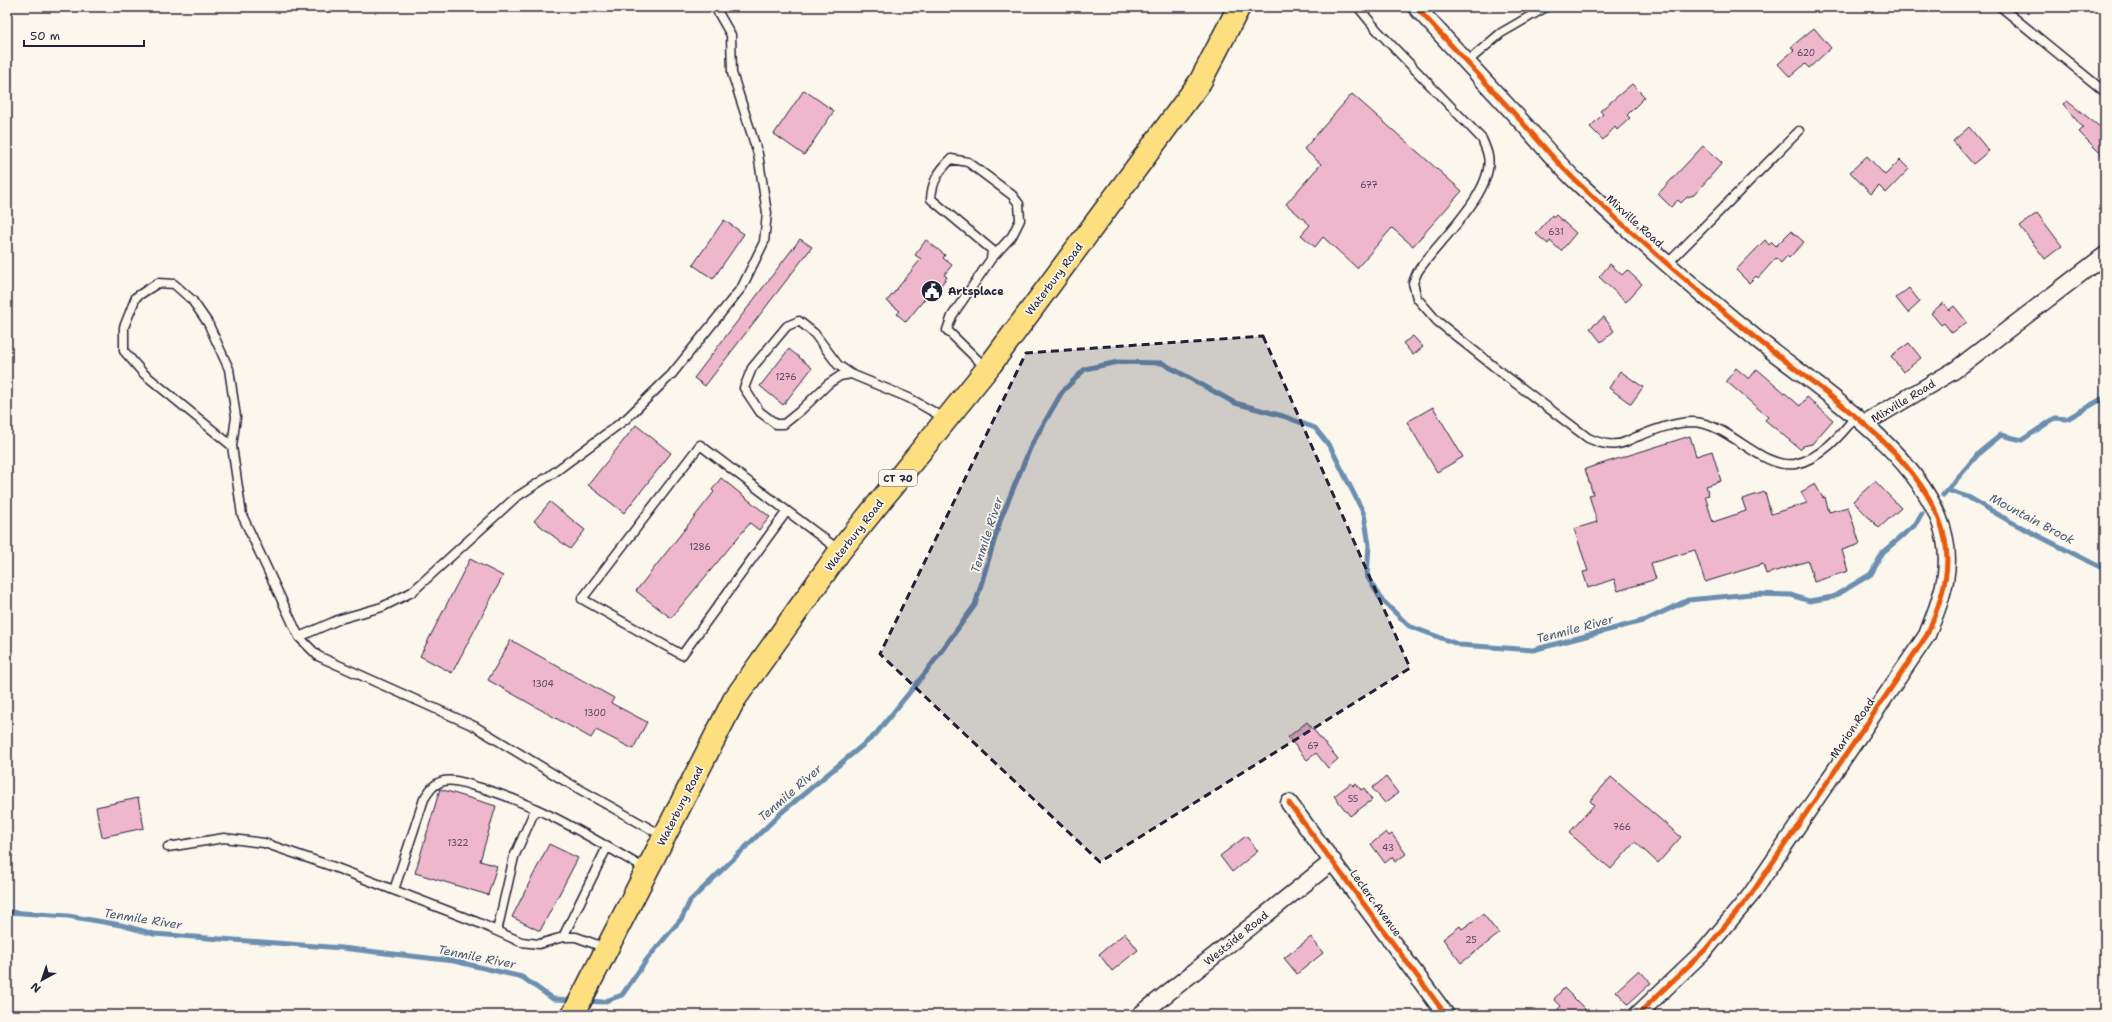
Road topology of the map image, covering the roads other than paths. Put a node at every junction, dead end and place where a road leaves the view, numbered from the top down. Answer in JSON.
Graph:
{"nodes":[{"id":1,"x":715,"y":7,"type":"edge"},
{"id":2,"x":1239,"y":7,"type":"edge"},
{"id":3,"x":1358,"y":7,"type":"edge"},
{"id":4,"x":1416,"y":7,"type":"edge"},
{"id":5,"x":1546,"y":7,"type":"edge"},
{"id":6,"x":2001,"y":7,"type":"edge"},
{"id":7,"x":1467,"y":62,"type":"junction"},
{"id":8,"x":2105,"y":92,"type":"edge"},
{"id":9,"x":1799,"y":131,"type":"dead end"},
{"id":10,"x":2105,"y":255,"type":"edge"},
{"id":11,"x":991,"y":259,"type":"junction"},
{"id":12,"x":1667,"y":264,"type":"junction"},
{"id":13,"x":987,"y":368,"type":"junction"},
{"id":14,"x":851,"y":374,"type":"junction"},
{"id":15,"x":946,"y":419,"type":"junction"},
{"id":16,"x":1860,"y":420,"type":"junction"},
{"id":17,"x":232,"y":446,"type":"junction"},
{"id":18,"x":787,"y":511,"type":"junction"},
{"id":19,"x":840,"y":550,"type":"junction"},
{"id":20,"x":299,"y":637,"type":"junction"},
{"id":21,"x":1289,"y":803,"type":"dead end"},
{"id":22,"x":535,"y":810,"type":"junction"},
{"id":23,"x":664,"y":837,"type":"junction"},
{"id":24,"x":168,"y":846,"type":"dead end"},
{"id":25,"x":607,"y":847,"type":"junction"},
{"id":26,"x":1333,"y":861,"type":"junction"},
{"id":27,"x":647,"y":870,"type":"junction"},
{"id":28,"x":394,"y":890,"type":"junction"},
{"id":29,"x":497,"y":931,"type":"junction"},
{"id":30,"x":563,"y":937,"type":"junction"},
{"id":31,"x":607,"y":948,"type":"junction"},
{"id":32,"x":574,"y":1012,"type":"edge"},
{"id":33,"x":1140,"y":1015,"type":"edge"},
{"id":34,"x":1446,"y":1015,"type":"edge"},
{"id":35,"x":1637,"y":1015,"type":"edge"}],
"edges":[{"from":1,"to":20,"type":"lane"},
{"from":2,"to":13,"type":"main road","name":"Waterbury Road","number":"CT 70"},
{"from":3,"to":16,"type":"lane"},
{"from":4,"to":7,"type":"street","name":"Mixville Road"},
{"from":5,"to":7,"type":"lane"},
{"from":6,"to":8,"type":"lane"},
{"from":7,"to":12,"type":"street","name":"Mixville Road"},
{"from":9,"to":12,"type":"lane"},
{"from":10,"to":16,"type":"street","name":"Mixville Road"},
{"from":11,"to":11,"type":"lane"},
{"from":11,"to":13,"type":"lane"},
{"from":12,"to":16,"type":"street","name":"Mixville Road"},
{"from":13,"to":15,"type":"main road","name":"Waterbury Road","number":"CT 70"},
{"from":14,"to":14,"type":"lane"},
{"from":14,"to":15,"type":"lane"},
{"from":15,"to":19,"type":"main road","name":"Waterbury Road","number":"CT 70"},
{"from":16,"to":35,"type":"street","name":"Marion Road"},
{"from":17,"to":17,"type":"lane"},
{"from":17,"to":20,"type":"lane"},
{"from":18,"to":18,"type":"lane"},
{"from":18,"to":19,"type":"lane"},
{"from":19,"to":23,"type":"main road","name":"Waterbury Road","number":"CT 70"},
{"from":20,"to":23,"type":"lane"},
{"from":21,"to":26,"type":"street","name":"Leclerc Avenue"},
{"from":22,"to":25,"type":"lane"},
{"from":22,"to":28,"type":"lane"},
{"from":22,"to":29,"type":"lane"},
{"from":23,"to":27,"type":"main road","name":"Waterbury Road","number":"CT 70"},
{"from":24,"to":28,"type":"lane"},
{"from":25,"to":27,"type":"lane"},
{"from":25,"to":30,"type":"lane"},
{"from":26,"to":33,"type":"street","name":"Westside Road"},
{"from":26,"to":34,"type":"street","name":"Leclerc Avenue"},
{"from":27,"to":31,"type":"main road","name":"Waterbury Road","number":"CT 70"},
{"from":28,"to":29,"type":"lane"},
{"from":29,"to":30,"type":"lane"},
{"from":30,"to":31,"type":"lane"},
{"from":31,"to":32,"type":"main road","name":"Waterbury Road","number":"CT 70"}]}
